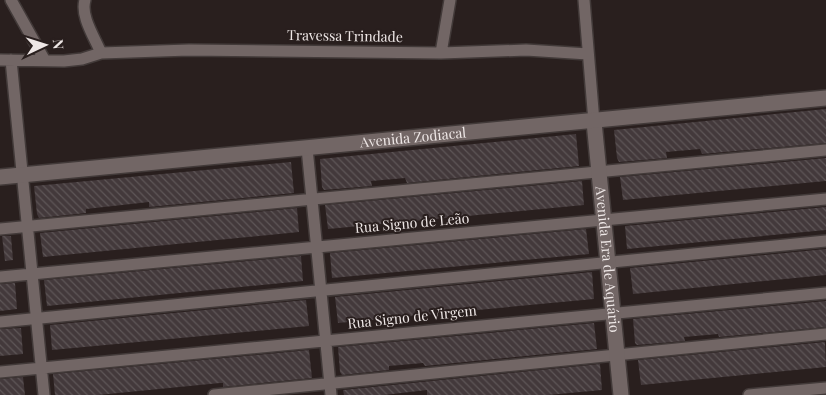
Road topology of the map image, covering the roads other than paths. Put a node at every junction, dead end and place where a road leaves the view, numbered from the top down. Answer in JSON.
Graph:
{"nodes":[{"id":1,"x":11,"y":0,"type":"edge"},
{"id":2,"x":85,"y":0,"type":"edge"},
{"id":3,"x":450,"y":0,"type":"edge"},
{"id":4,"x":584,"y":0,"type":"edge"},
{"id":5,"x":101,"y":52,"type":"junction"},
{"id":6,"x":441,"y":52,"type":"junction"},
{"id":7,"x":588,"y":54,"type":"junction"},
{"id":8,"x":44,"y":59,"type":"junction"},
{"id":9,"x":6,"y":60,"type":"edge"},
{"id":10,"x":826,"y":98,"type":"edge"},
{"id":11,"x":594,"y":122,"type":"junction"},
{"id":12,"x":307,"y":148,"type":"junction"},
{"id":13,"x":826,"y":150,"type":"edge"},
{"id":14,"x":599,"y":172,"type":"junction"},
{"id":15,"x":22,"y":175,"type":"junction"},
{"id":16,"x":0,"y":177,"type":"edge"},
{"id":17,"x":312,"y":199,"type":"junction"},
{"id":18,"x":826,"y":199,"type":"edge"},
{"id":19,"x":604,"y":220,"type":"junction"},
{"id":20,"x":27,"y":226,"type":"junction"},
{"id":21,"x":0,"y":228,"type":"edge"},
{"id":22,"x":826,"y":241,"type":"edge"},
{"id":23,"x":316,"y":247,"type":"junction"},
{"id":24,"x":608,"y":262,"type":"junction"},
{"id":25,"x":32,"y":274,"type":"junction"},
{"id":26,"x":0,"y":277,"type":"edge"},
{"id":27,"x":320,"y":291,"type":"junction"},
{"id":28,"x":826,"y":293,"type":"edge"},
{"id":29,"x":613,"y":313,"type":"junction"},
{"id":30,"x":37,"y":319,"type":"junction"},
{"id":31,"x":0,"y":322,"type":"edge"},
{"id":32,"x":826,"y":334,"type":"edge"},
{"id":33,"x":325,"y":341,"type":"junction"},
{"id":34,"x":617,"y":355,"type":"junction"},
{"id":35,"x":41,"y":368,"type":"junction"},
{"id":36,"x":0,"y":372,"type":"edge"},
{"id":37,"x":826,"y":388,"type":"edge"},
{"id":38,"x":330,"y":389,"type":"edge"},
{"id":39,"x":44,"y":395,"type":"edge"},
{"id":40,"x":214,"y":395,"type":"edge"},
{"id":41,"x":621,"y":395,"type":"edge"},
{"id":42,"x":749,"y":395,"type":"edge"}],
"edges":[{"from":1,"to":8,"type":"street"},
{"from":2,"to":5,"type":"street"},
{"from":3,"to":6,"type":"street"},
{"from":4,"to":7,"type":"street"},
{"from":5,"to":6,"type":"street","name":"Travessa Trindade"},
{"from":5,"to":8,"type":"street","name":"Travessa Trindade"},
{"from":6,"to":7,"type":"street","name":"Travessa Trindade"},
{"from":7,"to":11,"type":"street"},
{"from":8,"to":9,"type":"street","name":"Travessa Trindade"},
{"from":9,"to":15,"type":"street"},
{"from":10,"to":11,"type":"street","name":"Avenida Zodiacal"},
{"from":11,"to":12,"type":"street","name":"Avenida Zodiacal"},
{"from":11,"to":14,"type":"street","name":"Avenida Era de Aquário"},
{"from":12,"to":15,"type":"street","name":"Avenida Zodiacal"},
{"from":12,"to":17,"type":"street"},
{"from":13,"to":14,"type":"street"},
{"from":14,"to":17,"type":"street"},
{"from":14,"to":19,"type":"street","name":"Avenida Era de Aquário"},
{"from":15,"to":16,"type":"street","name":"Avenida Zodiacal"},
{"from":15,"to":20,"type":"street"},
{"from":17,"to":20,"type":"street"},
{"from":17,"to":23,"type":"street"},
{"from":18,"to":19,"type":"street","name":"Rua Signo de Leão"},
{"from":19,"to":23,"type":"street","name":"Rua Signo de Leão"},
{"from":19,"to":24,"type":"street","name":"Avenida Era de Aquário"},
{"from":20,"to":21,"type":"street"},
{"from":20,"to":25,"type":"street"},
{"from":22,"to":24,"type":"street"},
{"from":23,"to":25,"type":"street","name":"Rua Signo de Leão"},
{"from":23,"to":27,"type":"street"},
{"from":24,"to":27,"type":"street"},
{"from":24,"to":29,"type":"street","name":"Avenida Era de Aquário"},
{"from":25,"to":26,"type":"street","name":"Rua Signo de Leão"},
{"from":25,"to":30,"type":"street"},
{"from":27,"to":30,"type":"street"},
{"from":27,"to":33,"type":"street"},
{"from":28,"to":29,"type":"street","name":"Rua Signo de Virgem"},
{"from":29,"to":33,"type":"street","name":"Rua Signo de Virgem"},
{"from":29,"to":34,"type":"street","name":"Avenida Era de Aquário"},
{"from":30,"to":31,"type":"street"},
{"from":30,"to":35,"type":"street"},
{"from":32,"to":34,"type":"street"},
{"from":33,"to":35,"type":"street","name":"Rua Signo de Virgem"},
{"from":33,"to":38,"type":"street"},
{"from":34,"to":38,"type":"street"},
{"from":34,"to":41,"type":"street","name":"Avenida Era de Aquário"},
{"from":35,"to":36,"type":"street","name":"Rua Signo de Virgem"},
{"from":35,"to":39,"type":"street"},
{"from":37,"to":42,"type":"street"},
{"from":38,"to":40,"type":"street"}]}
